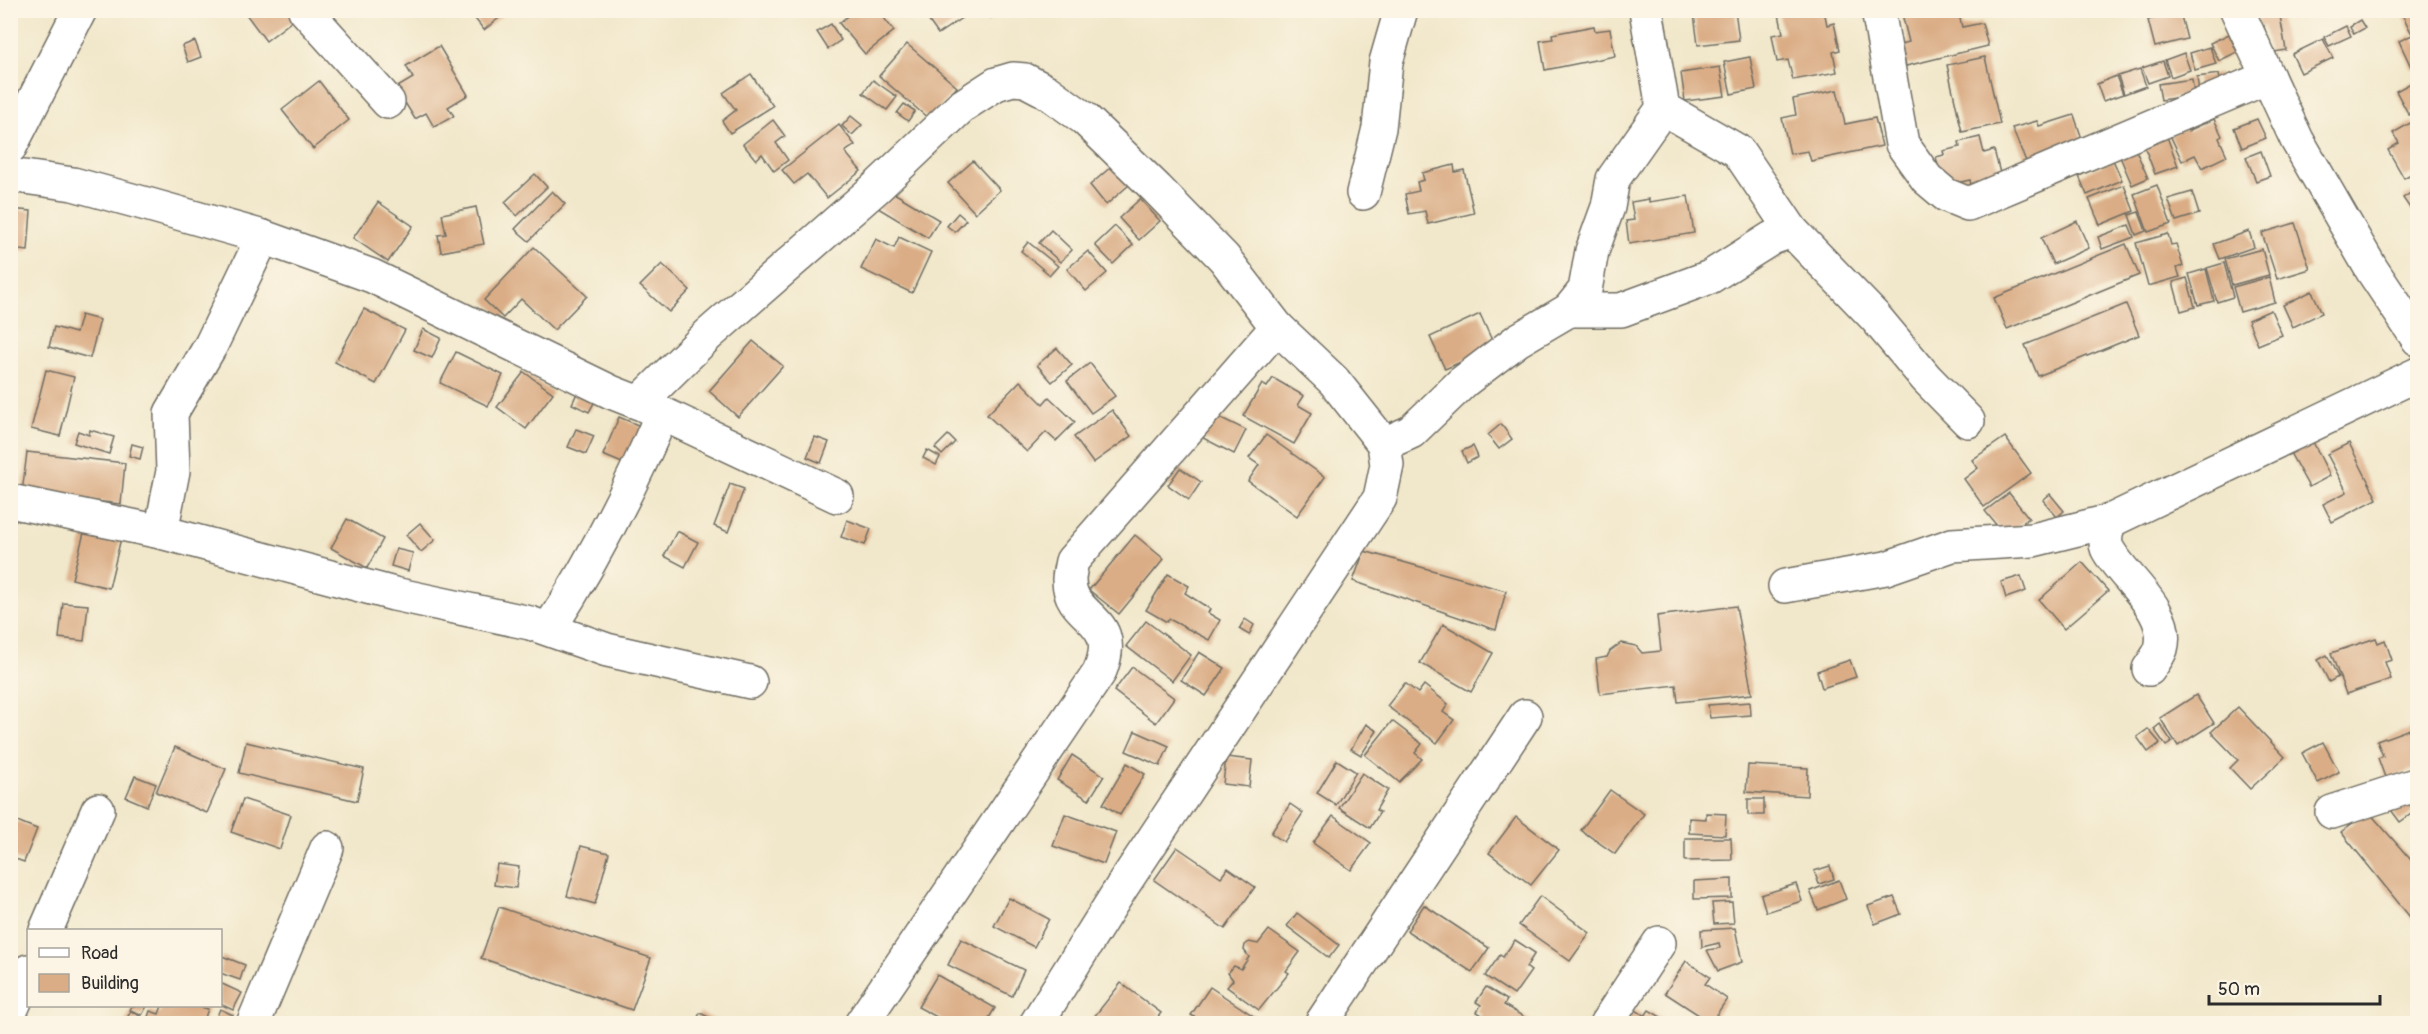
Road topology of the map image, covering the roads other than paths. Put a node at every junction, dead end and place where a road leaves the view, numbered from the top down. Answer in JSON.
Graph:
{"nodes":[{"id":1,"x":80,"y":10,"type":"edge"},
{"id":2,"x":305,"y":10,"type":"edge"},
{"id":3,"x":1401,"y":10,"type":"edge"},
{"id":4,"x":1646,"y":10,"type":"edge"},
{"id":5,"x":1878,"y":10,"type":"edge"},
{"id":6,"x":2237,"y":10,"type":"edge"},
{"id":7,"x":2268,"y":77,"type":"junction"},
{"id":8,"x":388,"y":102,"type":"dead end"},
{"id":9,"x":1663,"y":108,"type":"junction"},
{"id":10,"x":10,"y":147,"type":"edge"},
{"id":11,"x":10,"y":175,"type":"edge"},
{"id":12,"x":1363,"y":193,"type":"dead end"},
{"id":13,"x":1792,"y":231,"type":"junction"},
{"id":14,"x":263,"y":237,"type":"junction"},
{"id":15,"x":1569,"y":310,"type":"junction"},
{"id":16,"x":1277,"y":327,"type":"junction"},
{"id":17,"x":2418,"y":339,"type":"edge"},
{"id":18,"x":2418,"y":374,"type":"edge"},
{"id":19,"x":650,"y":408,"type":"junction"},
{"id":20,"x":1968,"y":421,"type":"dead end"},
{"id":21,"x":1384,"y":444,"type":"junction"},
{"id":22,"x":837,"y":496,"type":"dead end"},
{"id":23,"x":10,"y":501,"type":"edge"},
{"id":24,"x":2110,"y":521,"type":"junction"},
{"id":25,"x":161,"y":532,"type":"junction"},
{"id":26,"x":1785,"y":586,"type":"dead end"},
{"id":27,"x":549,"y":629,"type":"junction"},
{"id":28,"x":2149,"y":669,"type":"dead end"},
{"id":29,"x":750,"y":682,"type":"dead end"},
{"id":30,"x":1525,"y":716,"type":"dead end"},
{"id":31,"x":2418,"y":784,"type":"edge"},
{"id":32,"x":98,"y":810,"type":"dead end"},
{"id":33,"x":2332,"y":812,"type":"dead end"},
{"id":34,"x":327,"y":848,"type":"dead end"},
{"id":35,"x":46,"y":929,"type":"edge"},
{"id":36,"x":1659,"y":943,"type":"dead end"},
{"id":37,"x":27,"y":973,"type":"edge"},
{"id":38,"x":10,"y":1013,"type":"edge"},
{"id":39,"x":253,"y":1023,"type":"edge"},
{"id":40,"x":861,"y":1023,"type":"edge"},
{"id":41,"x":1036,"y":1023,"type":"edge"},
{"id":42,"x":1321,"y":1023,"type":"edge"},
{"id":43,"x":1606,"y":1023,"type":"edge"}],
"edges":[{"from":1,"to":10,"type":"street"},
{"from":2,"to":8,"type":"street"},
{"from":3,"to":12,"type":"street"},
{"from":4,"to":9,"type":"street"},
{"from":5,"to":7,"type":"street"},
{"from":6,"to":7,"type":"street"},
{"from":7,"to":17,"type":"street"},
{"from":9,"to":13,"type":"street"},
{"from":9,"to":15,"type":"street"},
{"from":11,"to":14,"type":"street"},
{"from":13,"to":15,"type":"street"},
{"from":13,"to":20,"type":"street"},
{"from":14,"to":19,"type":"street"},
{"from":14,"to":25,"type":"street"},
{"from":15,"to":21,"type":"street"},
{"from":16,"to":19,"type":"street"},
{"from":16,"to":21,"type":"street"},
{"from":16,"to":40,"type":"street"},
{"from":18,"to":24,"type":"street"},
{"from":19,"to":22,"type":"street"},
{"from":19,"to":27,"type":"street"},
{"from":21,"to":41,"type":"street"},
{"from":23,"to":25,"type":"street"},
{"from":24,"to":26,"type":"street"},
{"from":24,"to":28,"type":"street"},
{"from":25,"to":27,"type":"street"},
{"from":27,"to":29,"type":"street"},
{"from":30,"to":42,"type":"street"},
{"from":31,"to":33,"type":"street"},
{"from":32,"to":35,"type":"street"},
{"from":34,"to":39,"type":"street"},
{"from":36,"to":43,"type":"street"},
{"from":37,"to":38,"type":"street"}]}
